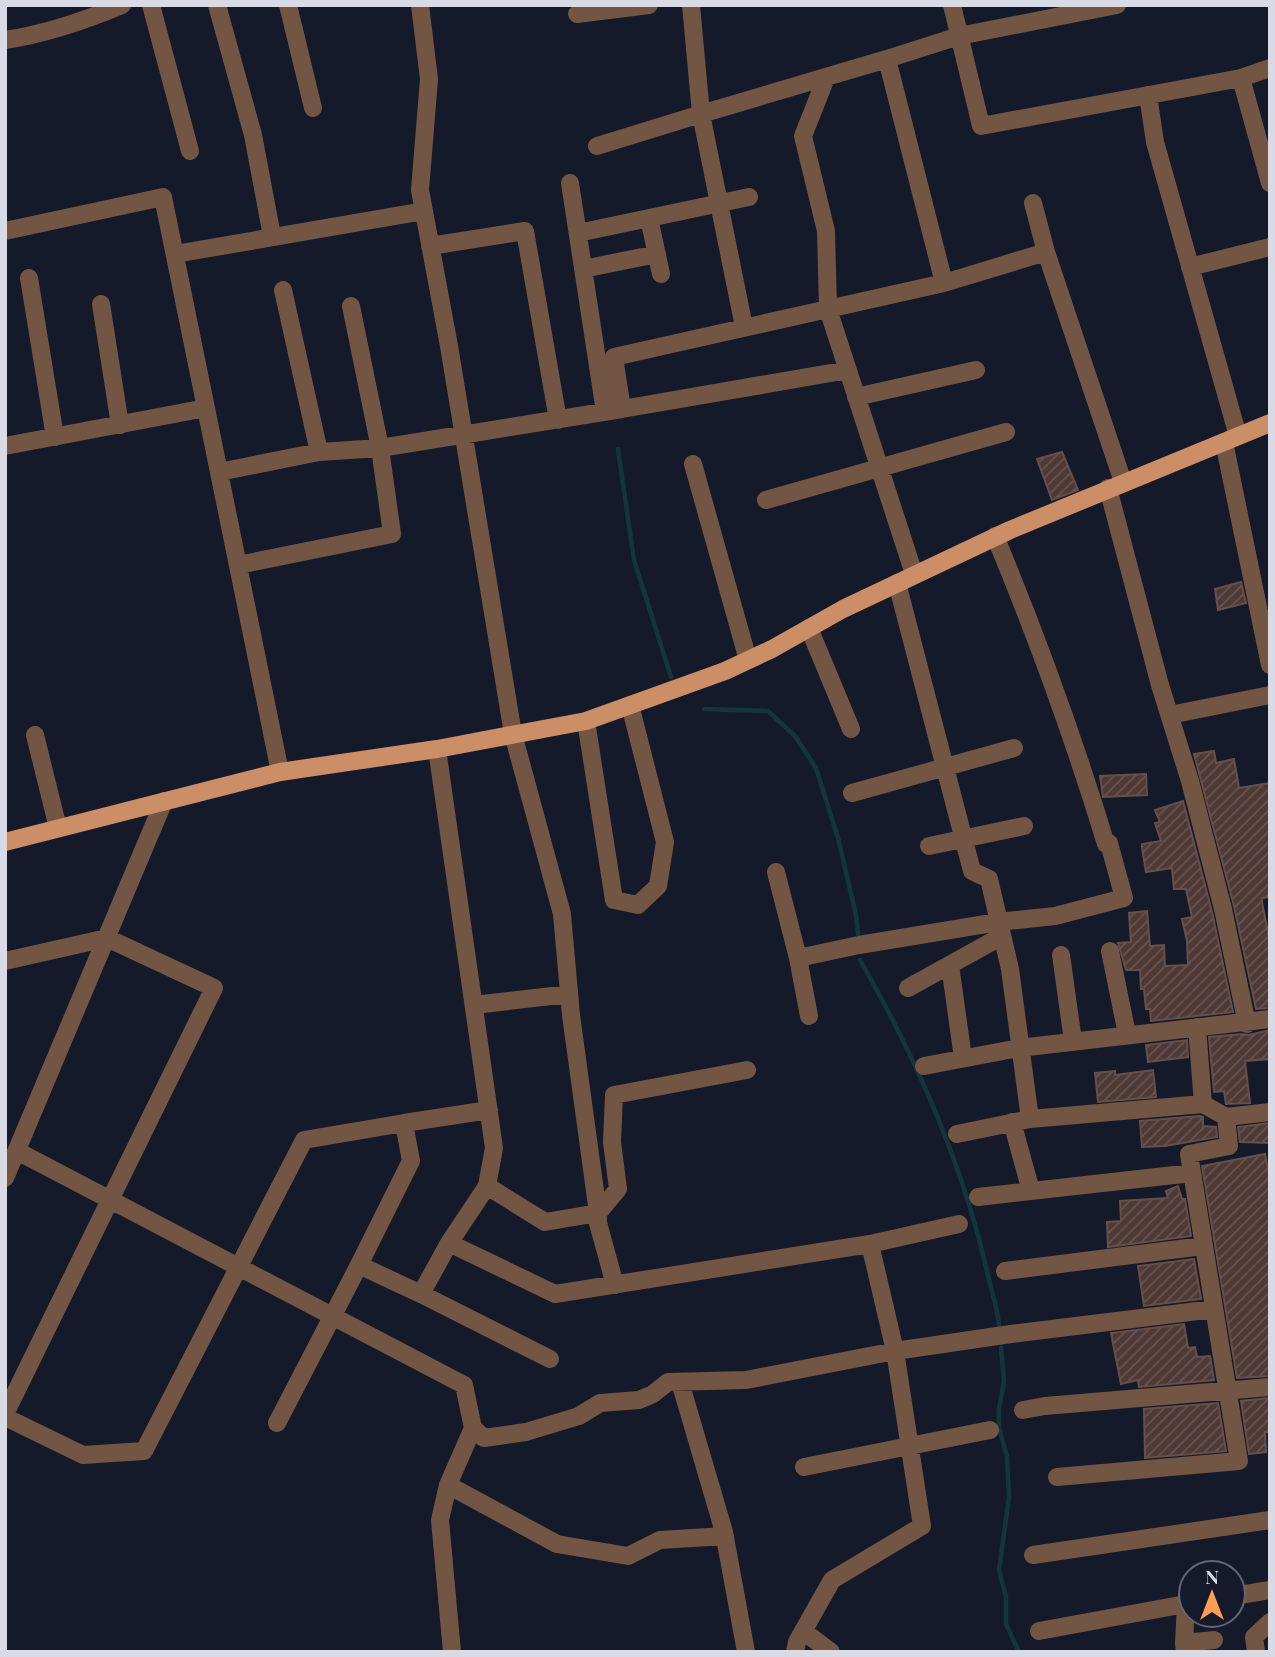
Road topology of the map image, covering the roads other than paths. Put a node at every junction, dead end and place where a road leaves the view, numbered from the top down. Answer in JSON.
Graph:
{"nodes":[{"id":1,"x":122,"y":5,"type":"edge"},
{"id":2,"x":151,"y":5,"type":"edge"},
{"id":3,"x":217,"y":5,"type":"edge"},
{"id":4,"x":288,"y":5,"type":"edge"},
{"id":5,"x":420,"y":5,"type":"edge"},
{"id":6,"x":649,"y":5,"type":"edge"},
{"id":7,"x":691,"y":5,"type":"edge"},
{"id":8,"x":952,"y":5,"type":"edge"},
{"id":9,"x":1117,"y":5,"type":"edge"},
{"id":10,"x":576,"y":14,"type":"dead end"},
{"id":11,"x":960,"y":36,"type":"junction"},
{"id":12,"x":5,"y":40,"type":"edge"},
{"id":13,"x":887,"y":60,"type":"junction"},
{"id":14,"x":1270,"y":68,"type":"edge"},
{"id":15,"x":826,"y":78,"type":"junction"},
{"id":16,"x":1241,"y":78,"type":"junction"},
{"id":17,"x":1149,"y":95,"type":"junction"},
{"id":18,"x":313,"y":108,"type":"dead end"},
{"id":19,"x":701,"y":114,"type":"junction"},
{"id":20,"x":597,"y":146,"type":"dead end"},
{"id":21,"x":191,"y":151,"type":"dead end"},
{"id":22,"x":570,"y":183,"type":"dead end"},
{"id":23,"x":1270,"y":183,"type":"edge"},
{"id":24,"x":749,"y":197,"type":"dead end"},
{"id":25,"x":1033,"y":203,"type":"dead end"},
{"id":26,"x":720,"y":204,"type":"junction"},
{"id":27,"x":424,"y":211,"type":"junction"},
{"id":28,"x":649,"y":218,"type":"junction"},
{"id":29,"x":5,"y":232,"type":"edge"},
{"id":30,"x":578,"y":233,"type":"junction"},
{"id":31,"x":272,"y":236,"type":"junction"},
{"id":32,"x":430,"y":246,"type":"junction"},
{"id":33,"x":1270,"y":247,"type":"edge"},
{"id":34,"x":1046,"y":252,"type":"junction"},
{"id":35,"x":175,"y":254,"type":"junction"},
{"id":36,"x":657,"y":254,"type":"junction"},
{"id":37,"x":1190,"y":267,"type":"junction"},
{"id":38,"x":583,"y":269,"type":"junction"},
{"id":39,"x":661,"y":274,"type":"dead end"},
{"id":40,"x":29,"y":278,"type":"dead end"},
{"id":41,"x":944,"y":283,"type":"junction"},
{"id":42,"x":283,"y":290,"type":"dead end"},
{"id":43,"x":101,"y":304,"type":"dead end"},
{"id":44,"x":351,"y":306,"type":"dead end"},
{"id":45,"x":828,"y":309,"type":"junction"},
{"id":46,"x":744,"y":327,"type":"junction"},
{"id":47,"x":848,"y":370,"type":"junction"},
{"id":48,"x":976,"y":370,"type":"dead end"},
{"id":49,"x":856,"y":397,"type":"junction"},
{"id":50,"x":206,"y":408,"type":"junction"},
{"id":51,"x":613,"y":411,"type":"junction"},
{"id":52,"x":558,"y":420,"type":"junction"},
{"id":53,"x":1270,"y":424,"type":"edge"},
{"id":54,"x":120,"y":425,"type":"junction"},
{"id":55,"x":1006,"y":432,"type":"dead end"},
{"id":56,"x":463,"y":435,"type":"junction"},
{"id":57,"x":55,"y":437,"type":"junction"},
{"id":58,"x":1231,"y":439,"type":"junction"},
{"id":59,"x":5,"y":446,"type":"edge"},
{"id":60,"x":380,"y":448,"type":"junction"},
{"id":61,"x":319,"y":452,"type":"junction"},
{"id":62,"x":693,"y":464,"type":"dead end"},
{"id":63,"x":880,"y":468,"type":"junction"},
{"id":64,"x":219,"y":472,"type":"junction"},
{"id":65,"x":1115,"y":485,"type":"junction"},
{"id":66,"x":766,"y":500,"type":"dead end"},
{"id":67,"x":995,"y":536,"type":"junction"},
{"id":68,"x":238,"y":565,"type":"junction"},
{"id":69,"x":914,"y":574,"type":"junction"},
{"id":70,"x":897,"y":583,"type":"junction"},
{"id":71,"x":809,"y":628,"type":"junction"},
{"id":72,"x":748,"y":660,"type":"junction"},
{"id":73,"x":1270,"y":665,"type":"edge"},
{"id":74,"x":1270,"y":695,"type":"edge"},
{"id":75,"x":630,"y":705,"type":"junction"},
{"id":76,"x":1170,"y":715,"type":"junction"},
{"id":77,"x":586,"y":721,"type":"junction"},
{"id":78,"x":851,"y":729,"type":"dead end"},
{"id":79,"x":513,"y":734,"type":"junction"},
{"id":80,"x":35,"y":735,"type":"dead end"},
{"id":81,"x":437,"y":748,"type":"junction"},
{"id":82,"x":1014,"y":748,"type":"dead end"},
{"id":83,"x":945,"y":767,"type":"junction"},
{"id":84,"x":280,"y":772,"type":"junction"},
{"id":85,"x":852,"y":793,"type":"dead end"},
{"id":86,"x":164,"y":801,"type":"junction"},
{"id":87,"x":1024,"y":826,"type":"dead end"},
{"id":88,"x":58,"y":828,"type":"junction"},
{"id":89,"x":964,"y":839,"type":"junction"},
{"id":90,"x":5,"y":842,"type":"edge"},
{"id":91,"x":929,"y":846,"type":"dead end"},
{"id":92,"x":776,"y":872,"type":"dead end"},
{"id":93,"x":1000,"y":929,"type":"junction"},
{"id":94,"x":107,"y":938,"type":"junction"},
{"id":95,"x":1110,"y":951,"type":"dead end"},
{"id":96,"x":1061,"y":955,"type":"dead end"},
{"id":97,"x":798,"y":958,"type":"junction"},
{"id":98,"x":5,"y":961,"type":"edge"},
{"id":99,"x":950,"y":965,"type":"junction"},
{"id":100,"x":908,"y":988,"type":"dead end"},
{"id":101,"x":569,"y":994,"type":"junction"},
{"id":102,"x":474,"y":1004,"type":"junction"},
{"id":103,"x":809,"y":1016,"type":"dead end"},
{"id":104,"x":1270,"y":1020,"type":"edge"},
{"id":105,"x":1247,"y":1024,"type":"junction"},
{"id":106,"x":1197,"y":1027,"type":"junction"},
{"id":107,"x":1127,"y":1034,"type":"junction"},
{"id":108,"x":1073,"y":1041,"type":"junction"},
{"id":109,"x":1020,"y":1048,"type":"junction"},
{"id":110,"x":963,"y":1058,"type":"junction"},
{"id":111,"x":924,"y":1066,"type":"dead end"},
{"id":112,"x":747,"y":1070,"type":"dead end"},
{"id":113,"x":1203,"y":1104,"type":"junction"},
{"id":114,"x":489,"y":1110,"type":"junction"},
{"id":115,"x":1270,"y":1112,"type":"edge"},
{"id":116,"x":1226,"y":1117,"type":"junction"},
{"id":117,"x":1021,"y":1121,"type":"junction"},
{"id":118,"x":404,"y":1123,"type":"junction"},
{"id":119,"x":957,"y":1134,"type":"dead end"},
{"id":120,"x":17,"y":1150,"type":"junction"},
{"id":121,"x":1192,"y":1173,"type":"junction"},
{"id":122,"x":5,"y":1178,"type":"edge"},
{"id":123,"x":487,"y":1186,"type":"junction"},
{"id":124,"x":1031,"y":1191,"type":"junction"},
{"id":125,"x":978,"y":1197,"type":"dead end"},
{"id":126,"x":112,"y":1200,"type":"junction"},
{"id":127,"x":598,"y":1213,"type":"junction"},
{"id":128,"x":959,"y":1224,"type":"dead end"},
{"id":129,"x":449,"y":1243,"type":"junction"},
{"id":130,"x":870,"y":1244,"type":"junction"},
{"id":131,"x":1203,"y":1246,"type":"junction"},
{"id":132,"x":359,"y":1265,"type":"junction"},
{"id":133,"x":240,"y":1267,"type":"junction"},
{"id":134,"x":1005,"y":1271,"type":"dead end"},
{"id":135,"x":615,"y":1284,"type":"junction"},
{"id":136,"x":421,"y":1294,"type":"junction"},
{"id":137,"x":1214,"y":1309,"type":"junction"},
{"id":138,"x":332,"y":1315,"type":"junction"},
{"id":139,"x":895,"y":1351,"type":"junction"},
{"id":140,"x":550,"y":1359,"type":"dead end"},
{"id":141,"x":680,"y":1382,"type":"junction"},
{"id":142,"x":1270,"y":1387,"type":"edge"},
{"id":143,"x":1227,"y":1392,"type":"junction"},
{"id":144,"x":1023,"y":1410,"type":"dead end"},
{"id":145,"x":5,"y":1415,"type":"edge"},
{"id":146,"x":276,"y":1423,"type":"dead end"},
{"id":147,"x":473,"y":1428,"type":"junction"},
{"id":148,"x":990,"y":1430,"type":"dead end"},
{"id":149,"x":911,"y":1446,"type":"junction"},
{"id":150,"x":804,"y":1467,"type":"dead end"},
{"id":151,"x":1057,"y":1477,"type":"dead end"},
{"id":152,"x":447,"y":1485,"type":"junction"},
{"id":153,"x":1270,"y":1520,"type":"edge"},
{"id":154,"x":724,"y":1536,"type":"junction"},
{"id":155,"x":1034,"y":1555,"type":"dead end"},
{"id":156,"x":1268,"y":1590,"type":"edge"},
{"id":157,"x":1247,"y":1594,"type":"edge"},
{"id":158,"x":1177,"y":1605,"type":"edge"},
{"id":159,"x":1270,"y":1610,"type":"edge"},
{"id":160,"x":1270,"y":1622,"type":"edge"},
{"id":161,"x":1187,"y":1629,"type":"edge"},
{"id":162,"x":803,"y":1631,"type":"junction"},
{"id":163,"x":1039,"y":1631,"type":"dead end"},
{"id":164,"x":1214,"y":1640,"type":"dead end"},
{"id":165,"x":1185,"y":1647,"type":"edge"},
{"id":166,"x":793,"y":1651,"type":"edge"},
{"id":167,"x":452,"y":1652,"type":"edge"},
{"id":168,"x":746,"y":1652,"type":"edge"},
{"id":169,"x":831,"y":1652,"type":"edge"},
{"id":170,"x":1256,"y":1652,"type":"edge"}],
"edges":[{"from":1,"to":12,"type":"street"},
{"from":2,"to":21,"type":"street"},
{"from":3,"to":31,"type":"street"},
{"from":4,"to":18,"type":"street"},
{"from":5,"to":27,"type":"street"},
{"from":6,"to":10,"type":"street"},
{"from":7,"to":19,"type":"street"},
{"from":8,"to":11,"type":"street"},
{"from":9,"to":11,"type":"street"},
{"from":11,"to":13,"type":"street"},
{"from":11,"to":17,"type":"street"},
{"from":13,"to":15,"type":"street"},
{"from":13,"to":41,"type":"street"},
{"from":14,"to":16,"type":"street"},
{"from":15,"to":19,"type":"street"},
{"from":15,"to":45,"type":"street"},
{"from":16,"to":17,"type":"street"},
{"from":16,"to":23,"type":"street"},
{"from":17,"to":37,"type":"street"},
{"from":19,"to":20,"type":"street"},
{"from":19,"to":26,"type":"street"},
{"from":22,"to":30,"type":"street"},
{"from":24,"to":26,"type":"street"},
{"from":25,"to":34,"type":"street"},
{"from":26,"to":28,"type":"street"},
{"from":26,"to":46,"type":"street"},
{"from":27,"to":31,"type":"street"},
{"from":27,"to":32,"type":"street"},
{"from":28,"to":30,"type":"street"},
{"from":28,"to":36,"type":"street"},
{"from":29,"to":35,"type":"street"},
{"from":30,"to":38,"type":"street"},
{"from":31,"to":35,"type":"street"},
{"from":32,"to":52,"type":"street"},
{"from":32,"to":56,"type":"street"},
{"from":33,"to":37,"type":"street"},
{"from":34,"to":41,"type":"street"},
{"from":34,"to":65,"type":"street"},
{"from":35,"to":50,"type":"street"},
{"from":36,"to":38,"type":"street"},
{"from":36,"to":39,"type":"street"},
{"from":37,"to":58,"type":"street"},
{"from":38,"to":51,"type":"street"},
{"from":40,"to":57,"type":"street"},
{"from":41,"to":45,"type":"street"},
{"from":42,"to":61,"type":"street"},
{"from":43,"to":54,"type":"street"},
{"from":44,"to":60,"type":"street"},
{"from":45,"to":46,"type":"street"},
{"from":45,"to":47,"type":"street"},
{"from":46,"to":51,"type":"street"},
{"from":47,"to":49,"type":"street"},
{"from":47,"to":51,"type":"street"},
{"from":48,"to":49,"type":"street"},
{"from":49,"to":63,"type":"street"},
{"from":50,"to":54,"type":"street"},
{"from":50,"to":64,"type":"street"},
{"from":51,"to":52,"type":"street"},
{"from":52,"to":56,"type":"street"},
{"from":53,"to":58,"type":"main road"},
{"from":54,"to":57,"type":"street"},
{"from":55,"to":63,"type":"street"},
{"from":56,"to":60,"type":"street"},
{"from":56,"to":79,"type":"street"},
{"from":57,"to":59,"type":"street"},
{"from":58,"to":65,"type":"main road"},
{"from":58,"to":73,"type":"street"},
{"from":60,"to":61,"type":"street"},
{"from":60,"to":68,"type":"street"},
{"from":61,"to":64,"type":"street"},
{"from":62,"to":72,"type":"street"},
{"from":63,"to":66,"type":"street"},
{"from":63,"to":69,"type":"street"},
{"from":64,"to":68,"type":"street"},
{"from":65,"to":67,"type":"main road"},
{"from":65,"to":76,"type":"street"},
{"from":67,"to":69,"type":"main road"},
{"from":67,"to":93,"type":"street"},
{"from":68,"to":84,"type":"street"},
{"from":69,"to":70,"type":"main road"},
{"from":70,"to":71,"type":"main road"},
{"from":70,"to":83,"type":"street"},
{"from":71,"to":72,"type":"main road"},
{"from":71,"to":78,"type":"street"},
{"from":72,"to":75,"type":"main road"},
{"from":74,"to":76,"type":"street"},
{"from":75,"to":77,"type":"main road"},
{"from":75,"to":77,"type":"street"},
{"from":76,"to":105,"type":"street"},
{"from":77,"to":79,"type":"main road"},
{"from":79,"to":81,"type":"main road"},
{"from":79,"to":101,"type":"street"},
{"from":80,"to":88,"type":"street"},
{"from":81,"to":84,"type":"main road"},
{"from":81,"to":102,"type":"street"},
{"from":82,"to":83,"type":"street"},
{"from":83,"to":85,"type":"street"},
{"from":83,"to":89,"type":"street"},
{"from":84,"to":86,"type":"main road"},
{"from":86,"to":88,"type":"main road"},
{"from":86,"to":94,"type":"street"},
{"from":87,"to":89,"type":"street"},
{"from":88,"to":90,"type":"main road"},
{"from":89,"to":91,"type":"street"},
{"from":89,"to":93,"type":"street"},
{"from":92,"to":97,"type":"street"},
{"from":93,"to":97,"type":"street"},
{"from":93,"to":99,"type":"street"},
{"from":93,"to":109,"type":"street"},
{"from":94,"to":98,"type":"street"},
{"from":94,"to":120,"type":"street"},
{"from":94,"to":126,"type":"street"},
{"from":95,"to":107,"type":"street"},
{"from":96,"to":108,"type":"street"},
{"from":97,"to":103,"type":"street"},
{"from":99,"to":100,"type":"street"},
{"from":99,"to":110,"type":"street"},
{"from":101,"to":102,"type":"street"},
{"from":101,"to":127,"type":"street"},
{"from":102,"to":114,"type":"street"},
{"from":104,"to":105,"type":"street"},
{"from":105,"to":106,"type":"street"},
{"from":106,"to":107,"type":"street"},
{"from":106,"to":113,"type":"street"},
{"from":107,"to":108,"type":"street"},
{"from":108,"to":109,"type":"street"},
{"from":109,"to":110,"type":"street"},
{"from":109,"to":117,"type":"street"},
{"from":110,"to":111,"type":"street"},
{"from":112,"to":127,"type":"street"},
{"from":113,"to":116,"type":"street"},
{"from":113,"to":117,"type":"street"},
{"from":114,"to":118,"type":"street"},
{"from":114,"to":123,"type":"street"},
{"from":115,"to":116,"type":"street"},
{"from":116,"to":121,"type":"street"},
{"from":117,"to":119,"type":"street"},
{"from":117,"to":124,"type":"street"},
{"from":118,"to":132,"type":"street"},
{"from":118,"to":133,"type":"street"},
{"from":120,"to":122,"type":"street"},
{"from":120,"to":126,"type":"street"},
{"from":121,"to":124,"type":"street"},
{"from":121,"to":131,"type":"street"},
{"from":123,"to":127,"type":"street"},
{"from":123,"to":129,"type":"street"},
{"from":124,"to":125,"type":"street"},
{"from":126,"to":133,"type":"street"},
{"from":126,"to":145,"type":"street"},
{"from":127,"to":135,"type":"street"},
{"from":128,"to":130,"type":"street"},
{"from":129,"to":135,"type":"street"},
{"from":129,"to":136,"type":"street"},
{"from":130,"to":135,"type":"street"},
{"from":130,"to":139,"type":"street"},
{"from":131,"to":134,"type":"street"},
{"from":131,"to":137,"type":"street"},
{"from":132,"to":136,"type":"street"},
{"from":132,"to":138,"type":"street"},
{"from":133,"to":138,"type":"street"},
{"from":133,"to":145,"type":"street"},
{"from":136,"to":140,"type":"street"},
{"from":137,"to":139,"type":"street"},
{"from":137,"to":143,"type":"street"},
{"from":138,"to":146,"type":"street"},
{"from":138,"to":147,"type":"street"},
{"from":139,"to":141,"type":"street"},
{"from":139,"to":149,"type":"street"},
{"from":141,"to":147,"type":"street"},
{"from":141,"to":154,"type":"street"},
{"from":142,"to":143,"type":"street"},
{"from":143,"to":144,"type":"street"},
{"from":143,"to":151,"type":"street"},
{"from":147,"to":152,"type":"street"},
{"from":148,"to":149,"type":"street"},
{"from":149,"to":150,"type":"street"},
{"from":149,"to":162,"type":"street"},
{"from":152,"to":154,"type":"street"},
{"from":152,"to":167,"type":"street"},
{"from":153,"to":155,"type":"street"},
{"from":154,"to":168,"type":"street"},
{"from":156,"to":157,"type":"street"},
{"from":156,"to":159,"type":"street"},
{"from":158,"to":163,"type":"street"},
{"from":160,"to":170,"type":"street"},
{"from":161,"to":165,"type":"street"},
{"from":162,"to":166,"type":"street"},
{"from":162,"to":169,"type":"street"},
{"from":164,"to":165,"type":"street"}]}
